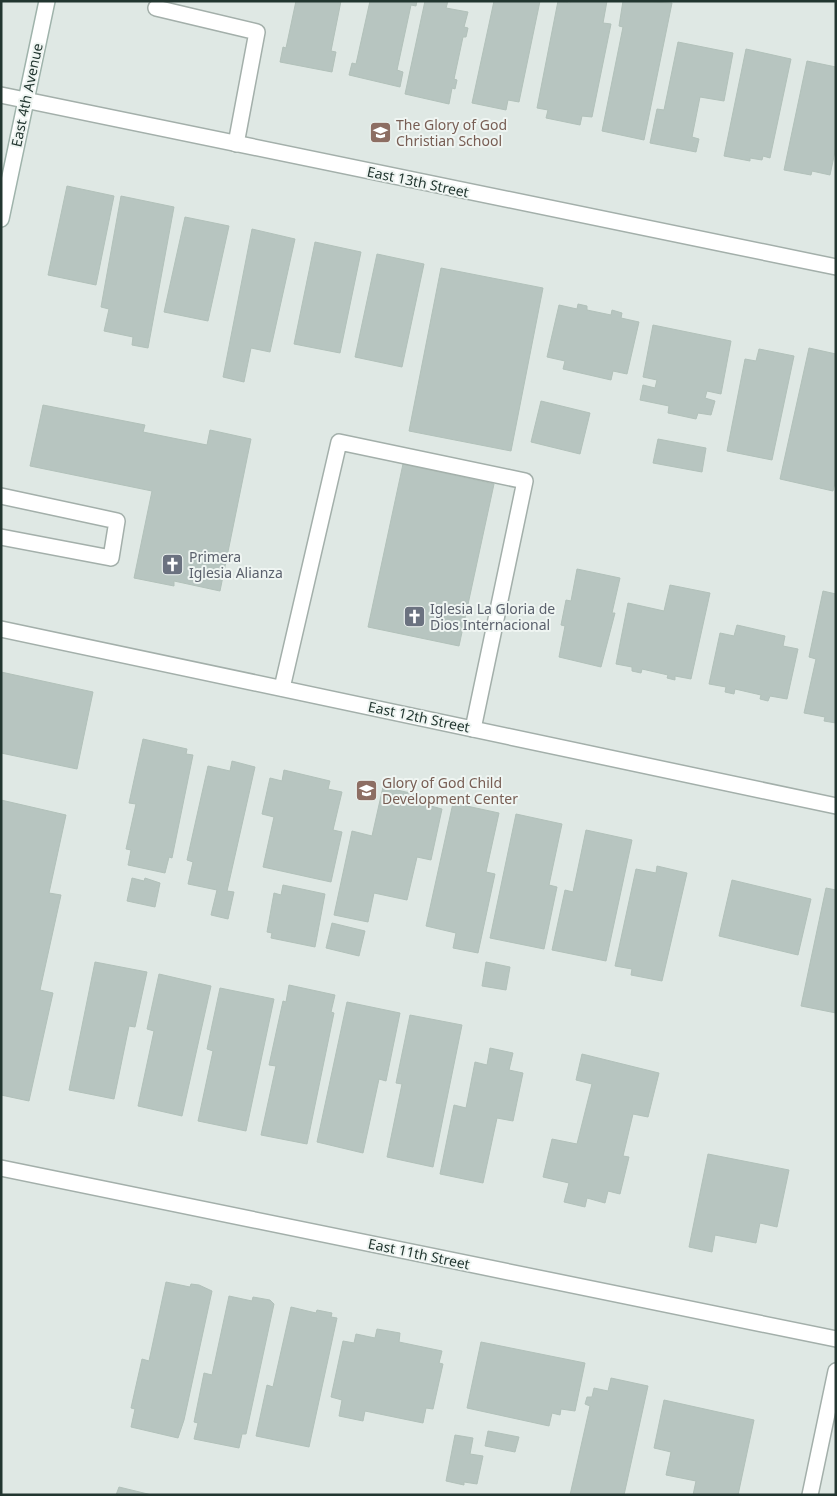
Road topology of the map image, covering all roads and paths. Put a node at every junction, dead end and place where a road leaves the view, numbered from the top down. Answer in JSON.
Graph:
{"nodes":[{"id":1,"x":47,"y":1,"type":"edge"},
{"id":2,"x":156,"y":8,"type":"dead end"},
{"id":3,"x":1,"y":95,"type":"edge"},
{"id":4,"x":26,"y":101,"type":"junction"},
{"id":5,"x":236,"y":144,"type":"junction"},
{"id":6,"x":1,"y":219,"type":"edge"},
{"id":7,"x":836,"y":268,"type":"edge"},
{"id":8,"x":1,"y":496,"type":"edge"},
{"id":9,"x":1,"y":537,"type":"edge"},
{"id":10,"x":1,"y":629,"type":"edge"},
{"id":11,"x":282,"y":688,"type":"junction"},
{"id":12,"x":474,"y":729,"type":"junction"},
{"id":13,"x":836,"y":806,"type":"edge"},
{"id":14,"x":1,"y":1168,"type":"edge"},
{"id":15,"x":836,"y":1339,"type":"edge"},
{"id":16,"x":836,"y":1371,"type":"edge"},
{"id":17,"x":810,"y":1495,"type":"edge"}],
"edges":[{"from":1,"to":4,"type":"street","name":"East 4th Avenue"},
{"from":2,"to":5,"type":"street"},
{"from":3,"to":4,"type":"street","name":"East 13th Street"},
{"from":4,"to":5,"type":"street","name":"East 13th Street"},
{"from":4,"to":6,"type":"street","name":"East 4th Avenue"},
{"from":5,"to":7,"type":"street","name":"East 13th Street"},
{"from":8,"to":9,"type":"street"},
{"from":10,"to":11,"type":"street","name":"East 12th Street"},
{"from":11,"to":12,"type":"street","name":"East 12th Street"},
{"from":11,"to":12,"type":"street"},
{"from":12,"to":13,"type":"street","name":"East 12th Street"},
{"from":14,"to":15,"type":"street","name":"East 11th Street"},
{"from":16,"to":17,"type":"street"}]}
